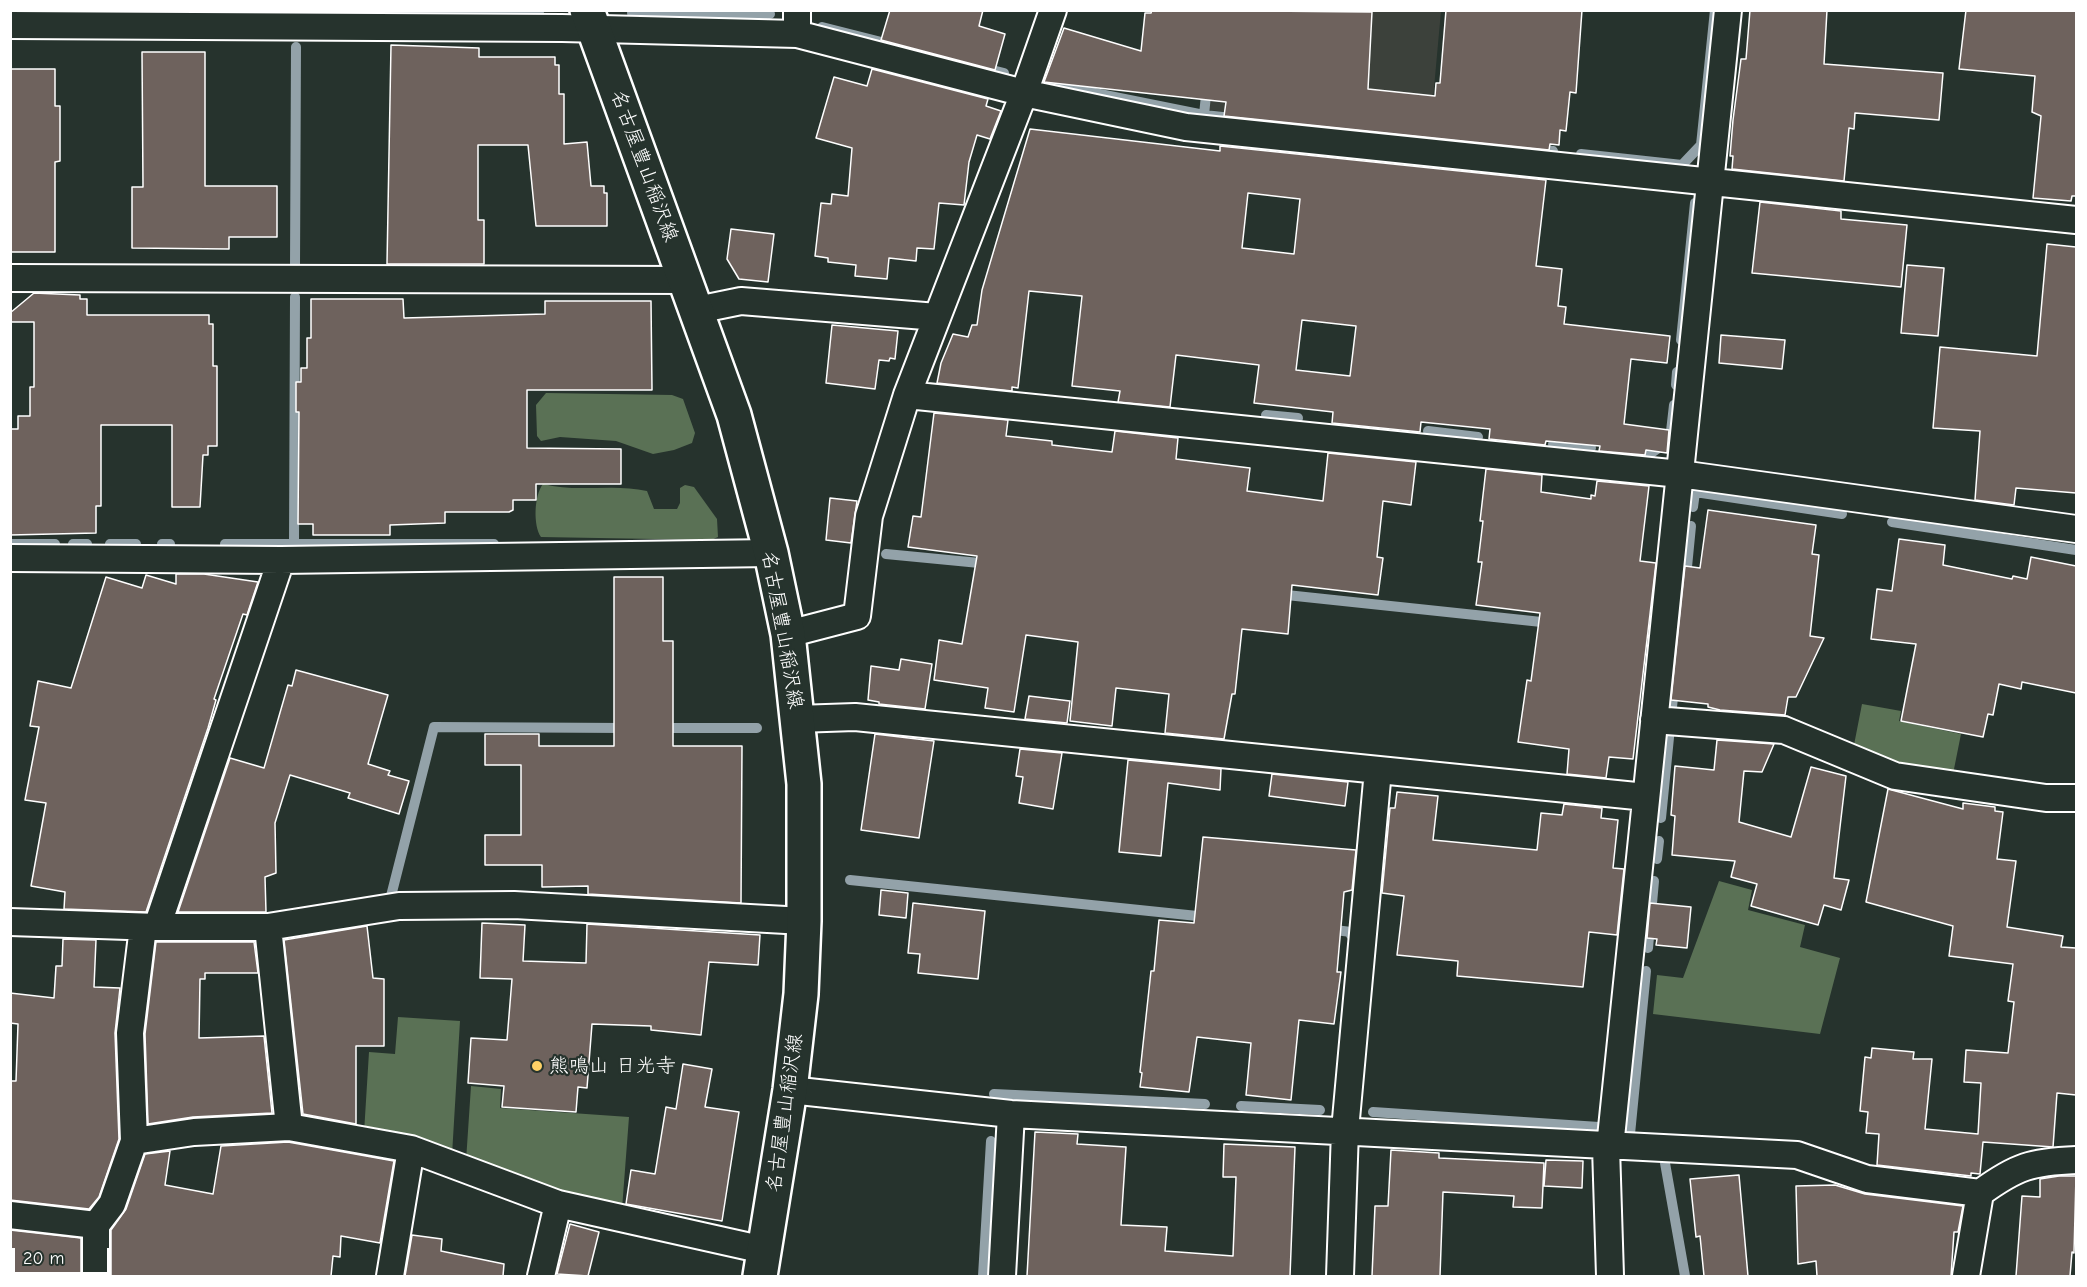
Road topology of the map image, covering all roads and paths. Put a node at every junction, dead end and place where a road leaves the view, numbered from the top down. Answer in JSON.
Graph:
{"nodes":[{"id":1,"x":1053,"y":10,"type":"edge"},
{"id":2,"x":1728,"y":10,"type":"edge"},
{"id":3,"x":590,"y":20,"type":"edge"},
{"id":4,"x":797,"y":22,"type":"edge"},
{"id":5,"x":10,"y":25,"type":"edge"},
{"id":6,"x":1024,"y":93,"type":"junction"},
{"id":7,"x":1711,"y":183,"type":"junction"},
{"id":8,"x":2076,"y":219,"type":"edge"},
{"id":9,"x":10,"y":278,"type":"edge"},
{"id":10,"x":691,"y":295,"type":"junction"},
{"id":11,"x":937,"y":317,"type":"junction"},
{"id":12,"x":907,"y":395,"type":"junction"},
{"id":13,"x":1680,"y":474,"type":"junction"},
{"id":14,"x":2076,"y":530,"type":"edge"},
{"id":15,"x":771,"y":553,"type":"junction"},
{"id":16,"x":10,"y":558,"type":"edge"},
{"id":17,"x":281,"y":560,"type":"junction"},
{"id":18,"x":788,"y":634,"type":"junction"},
{"id":19,"x":797,"y":719,"type":"junction"},
{"id":20,"x":1664,"y":721,"type":"junction"},
{"id":21,"x":1378,"y":770,"type":"junction"},
{"id":22,"x":1646,"y":796,"type":"junction"},
{"id":23,"x":2076,"y":798,"type":"edge"},
{"id":24,"x":804,"y":921,"type":"junction"},
{"id":25,"x":10,"y":922,"type":"edge"},
{"id":26,"x":150,"y":927,"type":"junction"},
{"id":27,"x":268,"y":927,"type":"junction"},
{"id":28,"x":790,"y":1090,"type":"junction"},
{"id":29,"x":1011,"y":1114,"type":"junction"},
{"id":30,"x":289,"y":1127,"type":"junction"},
{"id":31,"x":1345,"y":1130,"type":"junction"},
{"id":32,"x":134,"y":1141,"type":"junction"},
{"id":33,"x":1608,"y":1147,"type":"junction"},
{"id":34,"x":411,"y":1149,"type":"junction"},
{"id":35,"x":2076,"y":1160,"type":"edge"},
{"id":36,"x":1980,"y":1193,"type":"junction"},
{"id":37,"x":558,"y":1204,"type":"junction"},
{"id":38,"x":10,"y":1215,"type":"edge"},
{"id":39,"x":96,"y":1225,"type":"junction"},
{"id":40,"x":762,"y":1263,"type":"edge"},
{"id":41,"x":96,"y":1276,"type":"edge"},
{"id":42,"x":390,"y":1276,"type":"edge"},
{"id":43,"x":541,"y":1276,"type":"edge"},
{"id":44,"x":1002,"y":1276,"type":"edge"},
{"id":45,"x":1340,"y":1276,"type":"edge"},
{"id":46,"x":1610,"y":1276,"type":"edge"},
{"id":47,"x":1966,"y":1276,"type":"edge"}],
"edges":[{"from":1,"to":6,"type":"street"},
{"from":2,"to":7,"type":"street"},
{"from":3,"to":4,"type":"street"},
{"from":3,"to":5,"type":"street"},
{"from":3,"to":10,"type":"main road","name":"名古屋豊山稲沢線"},
{"from":4,"to":6,"type":"street"},
{"from":6,"to":7,"type":"street"},
{"from":6,"to":11,"type":"street"},
{"from":7,"to":8,"type":"street"},
{"from":7,"to":13,"type":"street"},
{"from":9,"to":10,"type":"street"},
{"from":10,"to":11,"type":"street"},
{"from":10,"to":15,"type":"main road","name":"名古屋豊山稲沢線"},
{"from":11,"to":12,"type":"street"},
{"from":12,"to":13,"type":"street"},
{"from":12,"to":18,"type":"street"},
{"from":13,"to":14,"type":"street"},
{"from":13,"to":20,"type":"street"},
{"from":15,"to":17,"type":"street"},
{"from":15,"to":18,"type":"main road","name":"名古屋豊山稲沢線"},
{"from":16,"to":17,"type":"street"},
{"from":17,"to":26,"type":"street"},
{"from":18,"to":19,"type":"main road","name":"名古屋豊山稲沢線"},
{"from":19,"to":21,"type":"street"},
{"from":19,"to":24,"type":"main road","name":"名古屋豊山稲沢線"},
{"from":20,"to":22,"type":"street"},
{"from":20,"to":23,"type":"street"},
{"from":21,"to":22,"type":"street"},
{"from":21,"to":31,"type":"street"},
{"from":22,"to":33,"type":"street"},
{"from":24,"to":27,"type":"street"},
{"from":24,"to":28,"type":"main road","name":"名古屋豊山稲沢線"},
{"from":25,"to":26,"type":"street"},
{"from":26,"to":27,"type":"street"},
{"from":26,"to":32,"type":"street"},
{"from":27,"to":30,"type":"street"},
{"from":28,"to":29,"type":"street"},
{"from":28,"to":40,"type":"main road","name":"名古屋豊山稲沢線"},
{"from":29,"to":31,"type":"street"},
{"from":29,"to":44,"type":"street"},
{"from":30,"to":32,"type":"street"},
{"from":30,"to":34,"type":"street"},
{"from":31,"to":33,"type":"street"},
{"from":31,"to":45,"type":"street"},
{"from":32,"to":39,"type":"street"},
{"from":33,"to":36,"type":"street"},
{"from":33,"to":46,"type":"street"},
{"from":34,"to":37,"type":"street"},
{"from":34,"to":42,"type":"street"},
{"from":35,"to":36,"type":"street"},
{"from":36,"to":47,"type":"street"},
{"from":37,"to":40,"type":"street"},
{"from":37,"to":43,"type":"street"},
{"from":38,"to":39,"type":"street"},
{"from":39,"to":41,"type":"street"}]}
